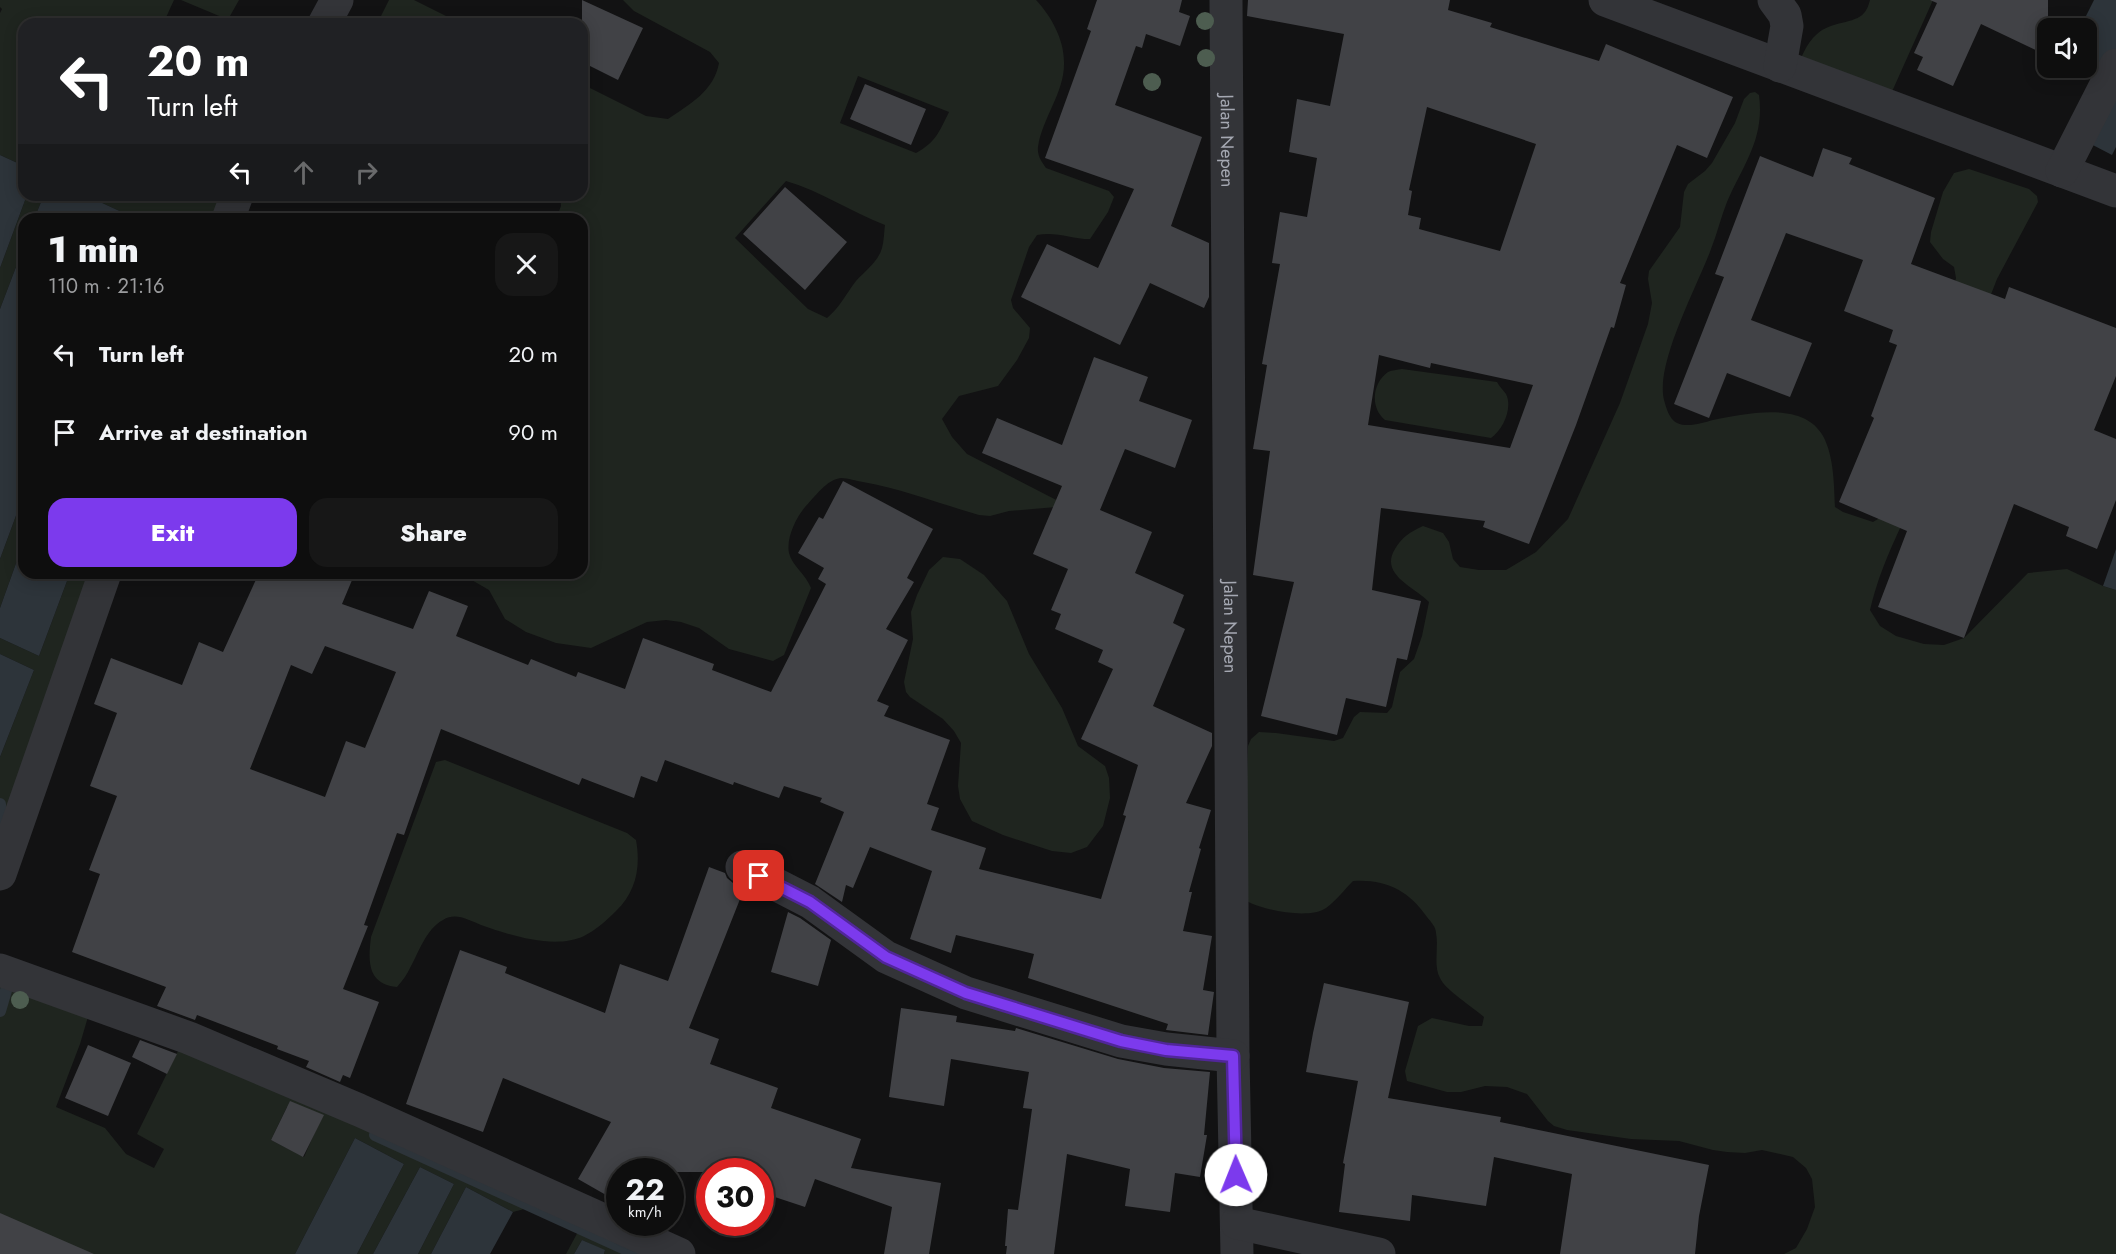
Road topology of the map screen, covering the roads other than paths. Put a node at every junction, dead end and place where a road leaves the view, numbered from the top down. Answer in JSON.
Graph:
{"nodes":[{"id":1,"x":337,"y":0,"type":"edge"},
{"id":2,"x":1227,"y":0,"type":"edge"},
{"id":3,"x":1605,"y":0,"type":"edge"},
{"id":4,"x":1774,"y":0,"type":"edge"},
{"id":5,"x":327,"y":18,"type":"edge"},
{"id":6,"x":2116,"y":65,"type":"edge"},
{"id":7,"x":1780,"y":66,"type":"junction"},
{"id":8,"x":2062,"y":171,"type":"junction"},
{"id":9,"x":2116,"y":191,"type":"edge"},
{"id":10,"x":103,"y":579,"type":"edge"},
{"id":11,"x":742,"y":867,"type":"dead end"},
{"id":12,"x":0,"y":874,"type":"edge"},
{"id":13,"x":0,"y":970,"type":"edge"},
{"id":14,"x":1233,"y":1056,"type":"junction"},
{"id":15,"x":1237,"y":1238,"type":"edge"},
{"id":16,"x":679,"y":1254,"type":"edge"},
{"id":17,"x":1379,"y":1254,"type":"edge"}],
"edges":[{"from":1,"to":5,"type":"street"},
{"from":2,"to":14,"type":"street","name":"Jalan Nepen"},
{"from":3,"to":7,"type":"street"},
{"from":4,"to":7,"type":"street"},
{"from":6,"to":8,"type":"street"},
{"from":7,"to":8,"type":"street"},
{"from":8,"to":9,"type":"street"},
{"from":10,"to":12,"type":"street"},
{"from":11,"to":14,"type":"street"},
{"from":13,"to":16,"type":"street"},
{"from":14,"to":15,"type":"street","name":"Jalan Nepen"},
{"from":15,"to":17,"type":"street"}]}
